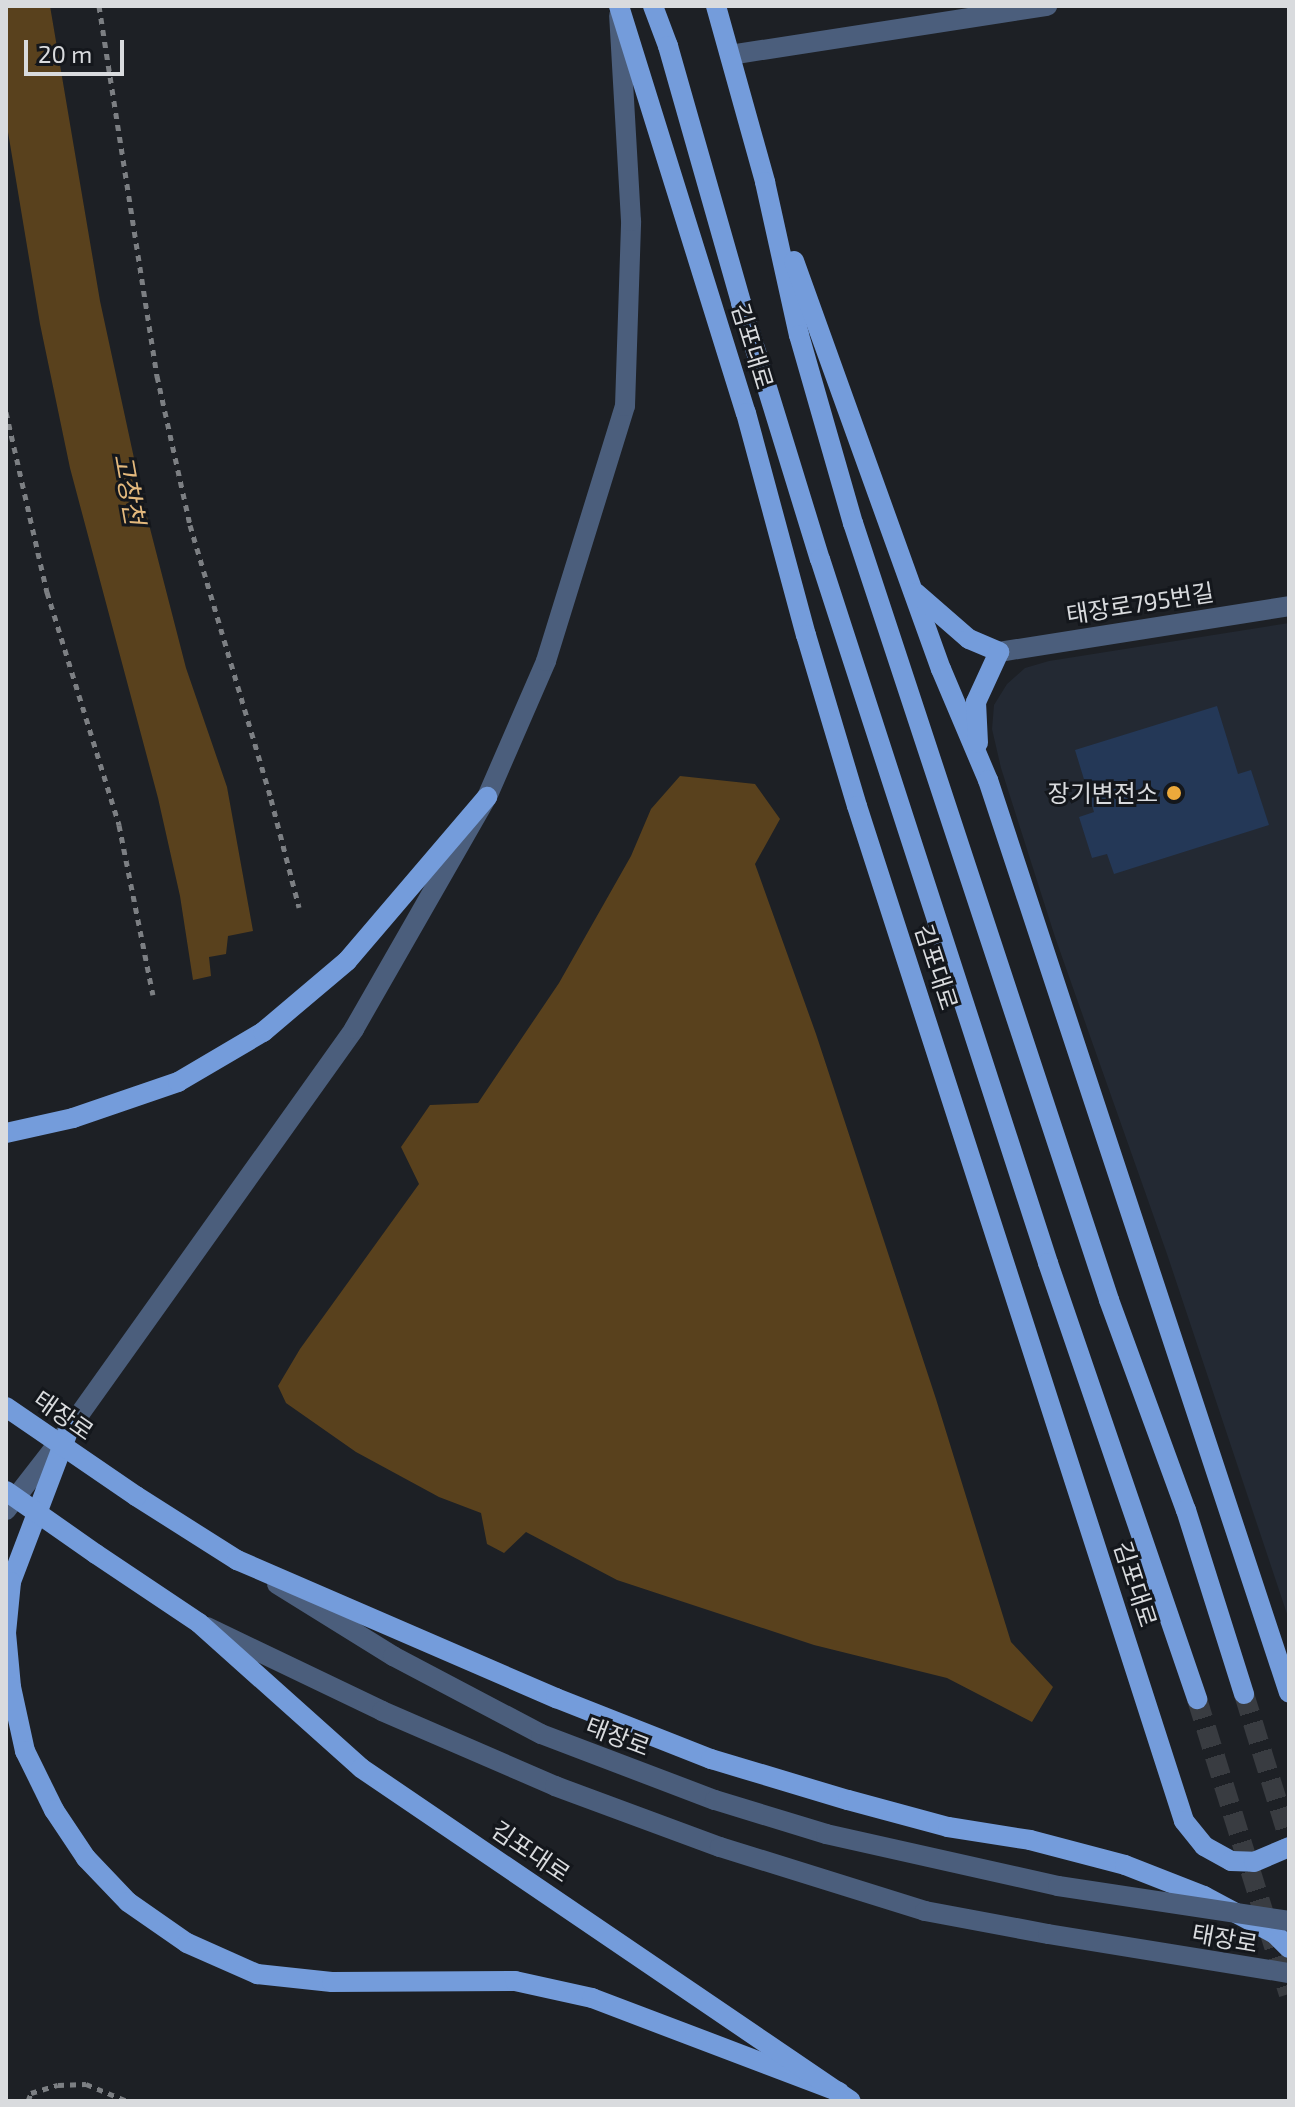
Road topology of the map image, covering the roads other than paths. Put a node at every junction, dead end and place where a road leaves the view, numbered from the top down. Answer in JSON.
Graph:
{"nodes":[{"id":1,"x":619,"y":6,"type":"edge"},
{"id":2,"x":653,"y":6,"type":"edge"},
{"id":3,"x":716,"y":6,"type":"edge"},
{"id":4,"x":1047,"y":6,"type":"edge"},
{"id":5,"x":730,"y":55,"type":"junction"},
{"id":6,"x":765,"y":182,"type":"junction"},
{"id":7,"x":913,"y":590,"type":"junction"},
{"id":8,"x":1289,"y":606,"type":"edge"},
{"id":9,"x":999,"y":652,"type":"junction"},
{"id":10,"x":978,"y":757,"type":"junction"},
{"id":11,"x":487,"y":797,"type":"junction"},
{"id":12,"x":6,"y":1133,"type":"edge"},
{"id":13,"x":6,"y":1407,"type":"edge"},
{"id":14,"x":69,"y":1429,"type":"junction"},
{"id":15,"x":6,"y":1491,"type":"edge"},
{"id":16,"x":6,"y":1510,"type":"edge"},
{"id":17,"x":237,"y":1560,"type":"junction"},
{"id":18,"x":199,"y":1623,"type":"junction"},
{"id":19,"x":1289,"y":1693,"type":"edge"},
{"id":20,"x":1244,"y":1694,"type":"tunnel mouth"},
{"id":21,"x":1197,"y":1699,"type":"tunnel mouth"},
{"id":22,"x":1289,"y":1847,"type":"edge"},
{"id":23,"x":1289,"y":1921,"type":"edge"},
{"id":24,"x":1289,"y":1948,"type":"edge"},
{"id":25,"x":1289,"y":1973,"type":"edge"},
{"id":26,"x":845,"y":2097,"type":"edge"}],
"edges":[{"from":1,"to":11,"type":"street"},
{"from":1,"to":22,"type":"main road","name":"김포대로"},
{"from":2,"to":21,"type":"main road","name":"김포대로"},
{"from":3,"to":5,"type":"main road","name":"김포대로"},
{"from":4,"to":5,"type":"street"},
{"from":5,"to":6,"type":"main road","name":"김포대로"},
{"from":6,"to":7,"type":"main road","name":"김포대로"},
{"from":6,"to":20,"type":"main road","name":"김포대로"},
{"from":7,"to":9,"type":"main road"},
{"from":7,"to":10,"type":"main road","name":"김포대로"},
{"from":8,"to":9,"type":"street","name":"태장로795번길"},
{"from":9,"to":10,"type":"main road"},
{"from":10,"to":19,"type":"main road","name":"김포대로"},
{"from":11,"to":12,"type":"main road"},
{"from":11,"to":14,"type":"street"},
{"from":13,"to":17,"type":"main road","name":"태장로","bridge":true},
{"from":14,"to":16,"type":"street"},
{"from":14,"to":26,"type":"main road"},
{"from":15,"to":18,"type":"main road","name":"태장로","bridge":true},
{"from":17,"to":23,"type":"street","name":"태장로","bridge":true},
{"from":17,"to":24,"type":"main road"},
{"from":18,"to":25,"type":"street","name":"태장로","bridge":true},
{"from":18,"to":26,"type":"main road","name":"김포대로"}]}
